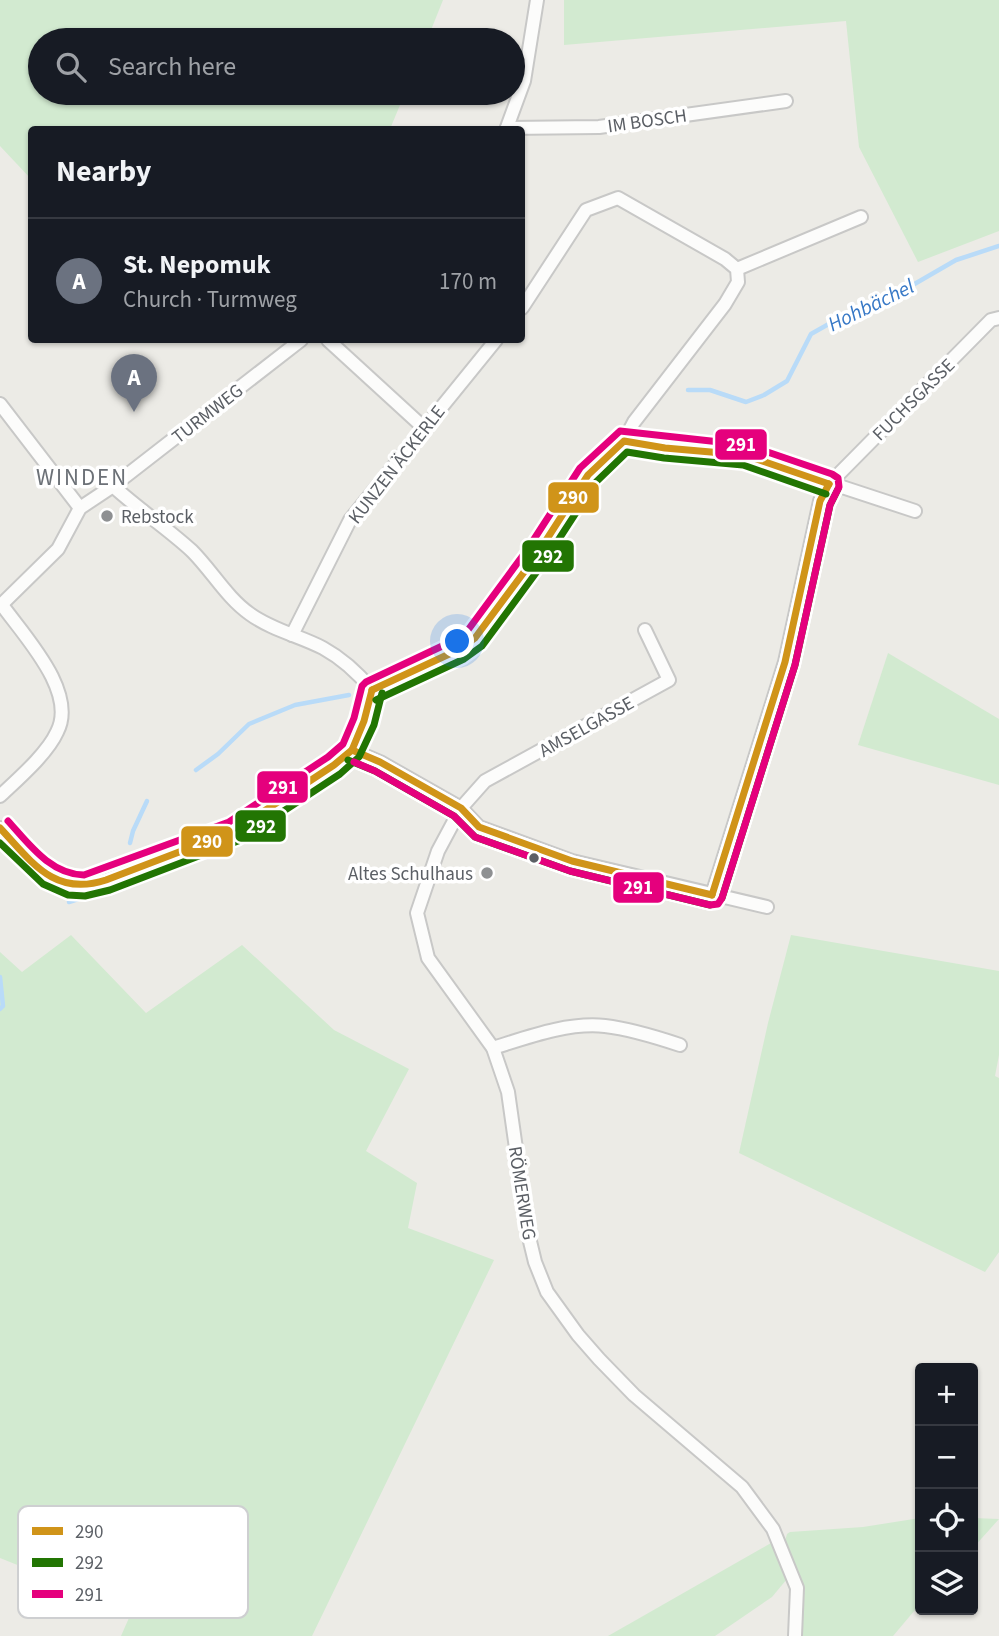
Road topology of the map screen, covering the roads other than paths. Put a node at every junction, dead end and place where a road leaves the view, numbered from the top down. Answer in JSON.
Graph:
{"nodes":[{"id":1,"x":537,"y":0,"type":"edge"},
{"id":2,"x":525,"y":75,"type":"edge"},
{"id":3,"x":786,"y":101,"type":"dead end"},
{"id":4,"x":516,"y":105,"type":"edge"},
{"id":5,"x":508,"y":126,"type":"edge"},
{"id":6,"x":525,"y":129,"type":"edge"},
{"id":7,"x":861,"y":217,"type":"dead end"},
{"id":8,"x":737,"y":269,"type":"junction"},
{"id":9,"x":525,"y":303,"type":"edge"},
{"id":10,"x":999,"y":318,"type":"edge"},
{"id":11,"x":298,"y":343,"type":"edge"},
{"id":12,"x":331,"y":343,"type":"edge"},
{"id":13,"x":493,"y":343,"type":"edge"},
{"id":14,"x":0,"y":404,"type":"edge"},
{"id":15,"x":423,"y":427,"type":"junction"},
{"id":16,"x":624,"y":441,"type":"junction"},
{"id":17,"x":830,"y":484,"type":"junction"},
{"id":18,"x":113,"y":486,"type":"junction"},
{"id":19,"x":80,"y":508,"type":"junction"},
{"id":20,"x":915,"y":511,"type":"dead end"},
{"id":21,"x":1,"y":605,"type":"edge"},
{"id":22,"x":645,"y":630,"type":"dead end"},
{"id":23,"x":292,"y":635,"type":"junction"},
{"id":24,"x":372,"y":690,"type":"junction"},
{"id":25,"x":352,"y":750,"type":"junction"},
{"id":26,"x":0,"y":796,"type":"edge"},
{"id":27,"x":461,"y":808,"type":"junction"},
{"id":28,"x":0,"y":828,"type":"edge"},
{"id":29,"x":712,"y":895,"type":"junction"},
{"id":30,"x":767,"y":907,"type":"dead end"},
{"id":31,"x":680,"y":1045,"type":"dead end"},
{"id":32,"x":493,"y":1048,"type":"junction"},
{"id":33,"x":795,"y":1636,"type":"edge"}],
"edges":[{"from":1,"to":2,"type":"street"},
{"from":3,"to":6,"type":"street","name":"IM BOSCH"},
{"from":4,"to":5,"type":"street"},
{"from":7,"to":8,"type":"street"},
{"from":8,"to":9,"type":"street"},
{"from":8,"to":16,"type":"street"},
{"from":10,"to":17,"type":"street","name":"FUCHSGASSE"},
{"from":11,"to":18,"type":"street","name":"TURMWEG"},
{"from":12,"to":15,"type":"street"},
{"from":13,"to":15,"type":"street","name":"KUNZEN ÄCKERLE"},
{"from":14,"to":19,"type":"street"},
{"from":15,"to":23,"type":"street","name":"KUNZEN ÄCKERLE"},
{"from":16,"to":17,"type":"street"},
{"from":16,"to":24,"type":"street"},
{"from":17,"to":20,"type":"street"},
{"from":17,"to":29,"type":"street"},
{"from":18,"to":19,"type":"street","name":"TURMWEG"},
{"from":18,"to":23,"type":"street"},
{"from":19,"to":21,"type":"street"},
{"from":21,"to":26,"type":"street"},
{"from":22,"to":27,"type":"street","name":"AMSELGASSE"},
{"from":23,"to":24,"type":"street"},
{"from":24,"to":25,"type":"street"},
{"from":25,"to":27,"type":"street"},
{"from":25,"to":28,"type":"street"},
{"from":27,"to":29,"type":"street"},
{"from":27,"to":32,"type":"street","name":"RÖMERWEG"},
{"from":29,"to":30,"type":"street"},
{"from":31,"to":32,"type":"street"},
{"from":32,"to":33,"type":"street","name":"RÖMERWEG"}]}
